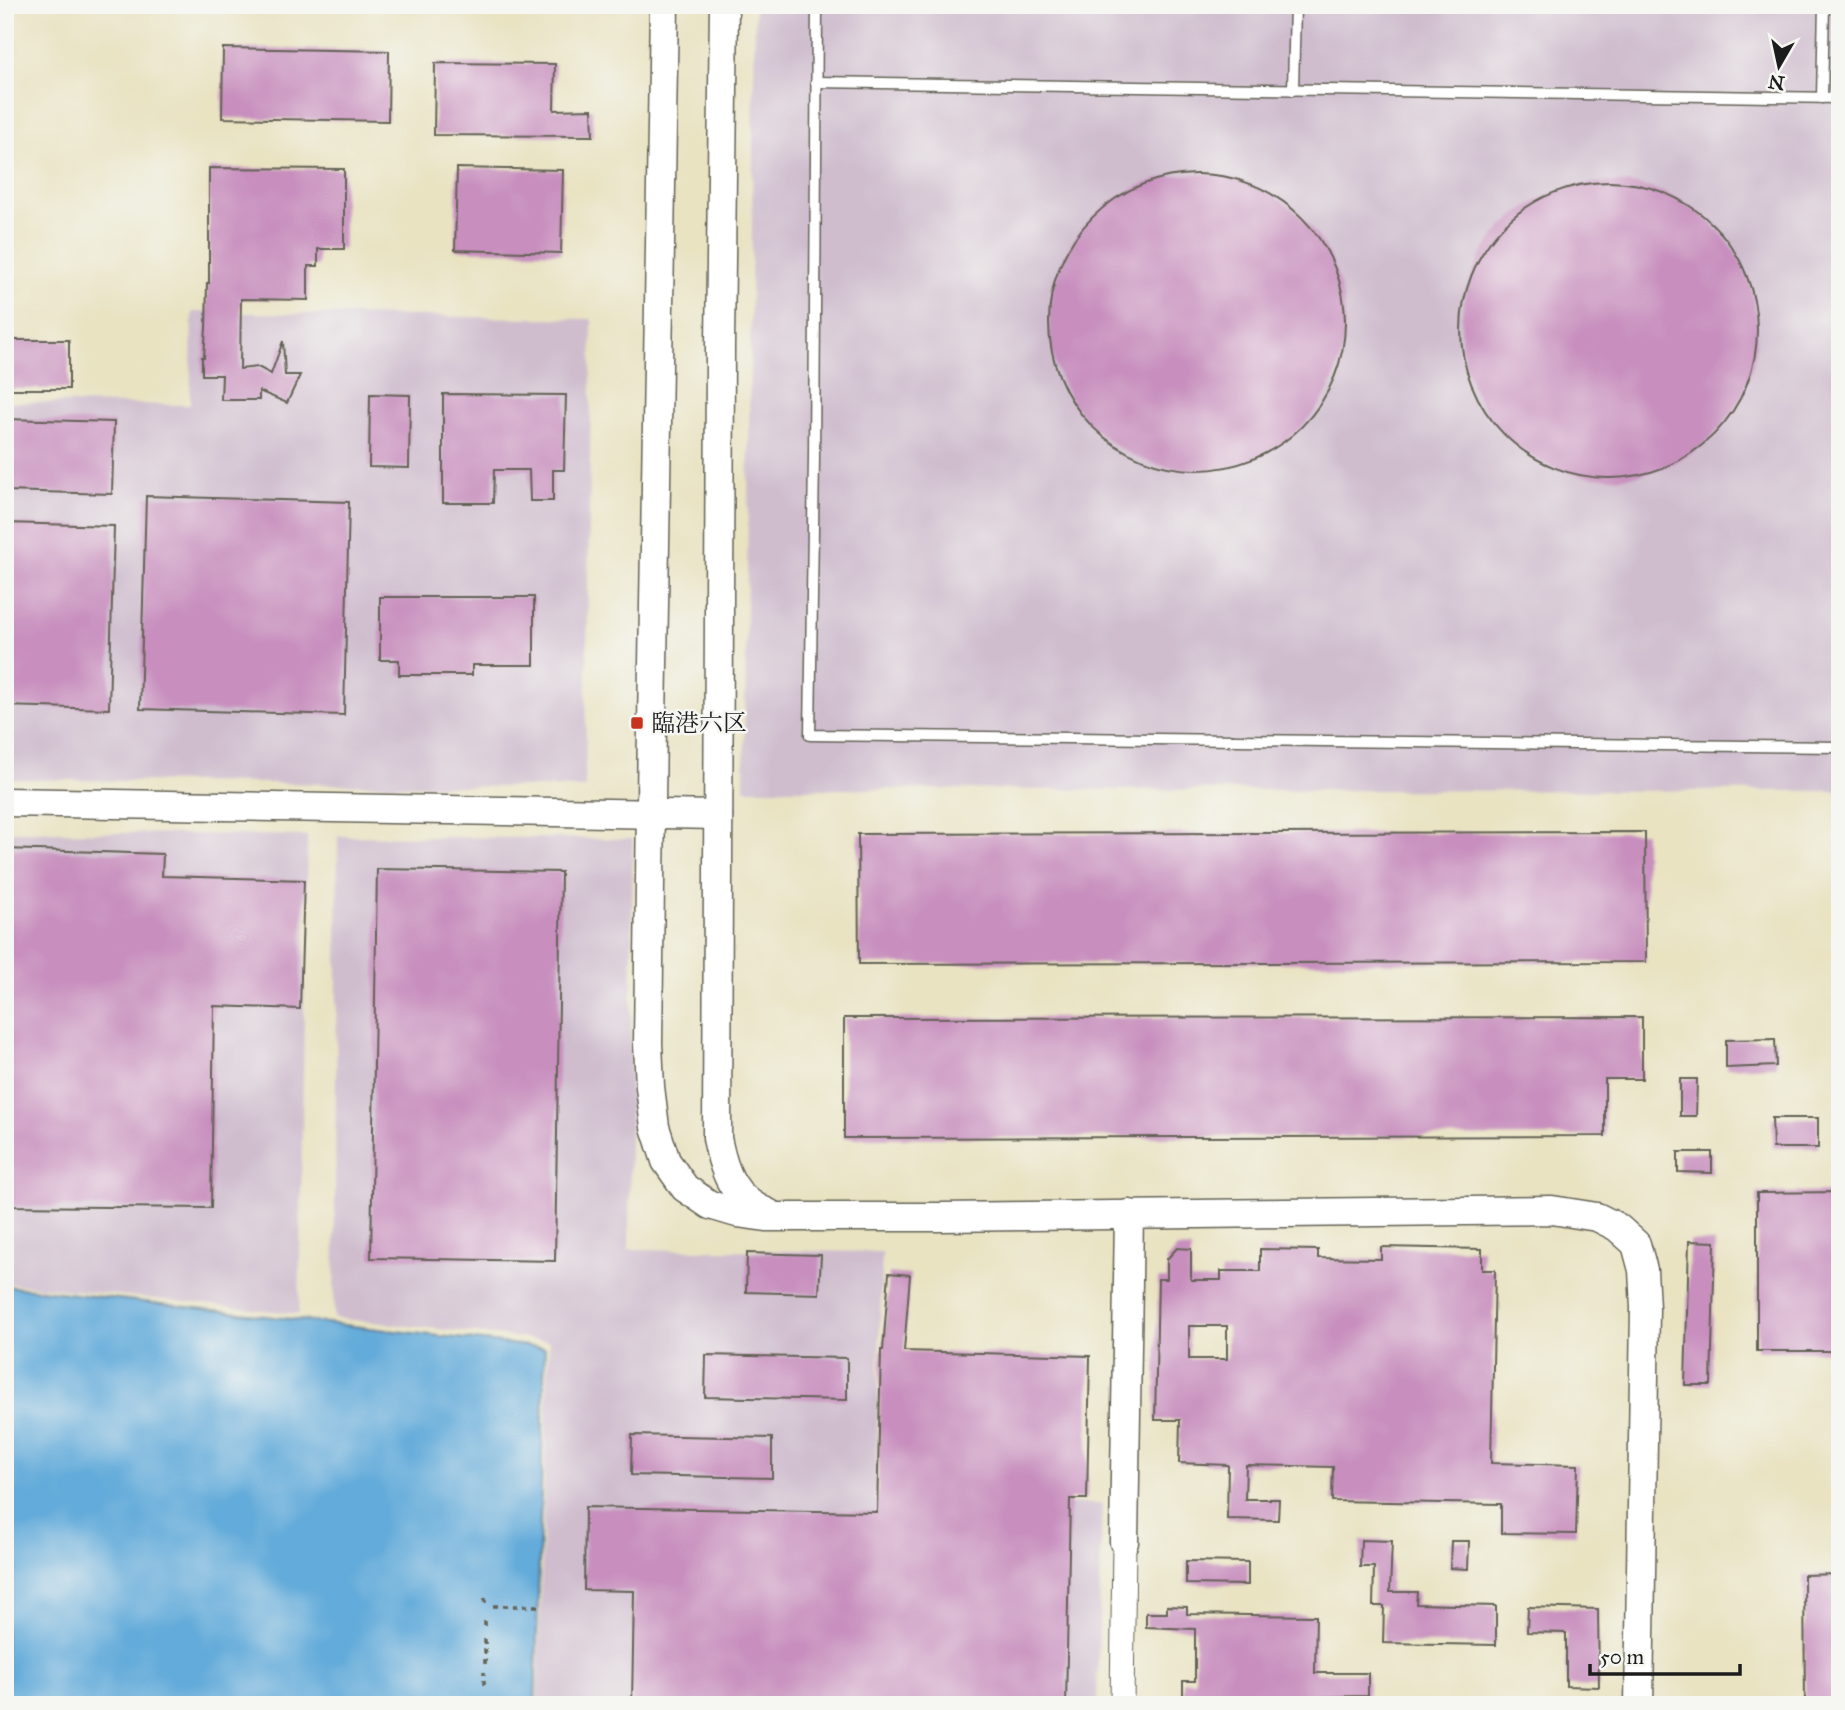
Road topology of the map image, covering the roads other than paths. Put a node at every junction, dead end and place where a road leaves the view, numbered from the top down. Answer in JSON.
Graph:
{"nodes":[{"id":1,"x":664,"y":5,"type":"edge"},
{"id":2,"x":724,"y":5,"type":"edge"},
{"id":3,"x":817,"y":5,"type":"edge"},
{"id":4,"x":1295,"y":5,"type":"edge"},
{"id":5,"x":1824,"y":5,"type":"edge"},
{"id":6,"x":816,"y":82,"type":"junction"},
{"id":7,"x":1293,"y":90,"type":"junction"},
{"id":8,"x":1822,"y":98,"type":"junction"},
{"id":9,"x":1840,"y":98,"type":"edge"},
{"id":10,"x":1840,"y":747,"type":"edge"},
{"id":11,"x":5,"y":802,"type":"edge"},
{"id":12,"x":652,"y":814,"type":"junction"},
{"id":13,"x":718,"y":815,"type":"junction"},
{"id":14,"x":1129,"y":1214,"type":"junction"},
{"id":15,"x":779,"y":1217,"type":"junction"},
{"id":16,"x":1124,"y":1542,"type":"joint"},
{"id":17,"x":1122,"y":1705,"type":"edge"},
{"id":18,"x":1639,"y":1705,"type":"edge"}],
"edges":[{"from":1,"to":12,"type":"street"},
{"from":2,"to":13,"type":"street"},
{"from":3,"to":6,"type":"lane"},
{"from":4,"to":7,"type":"lane"},
{"from":5,"to":8,"type":"lane"},
{"from":6,"to":7,"type":"lane"},
{"from":6,"to":10,"type":"lane"},
{"from":7,"to":8,"type":"lane"},
{"from":8,"to":9,"type":"lane"},
{"from":11,"to":12,"type":"street"},
{"from":12,"to":13,"type":"street"},
{"from":12,"to":15,"type":"street"},
{"from":13,"to":15,"type":"street"},
{"from":14,"to":15,"type":"street"},
{"from":14,"to":16,"type":"street"},
{"from":14,"to":18,"type":"street"},
{"from":16,"to":17,"type":"street"}]}
